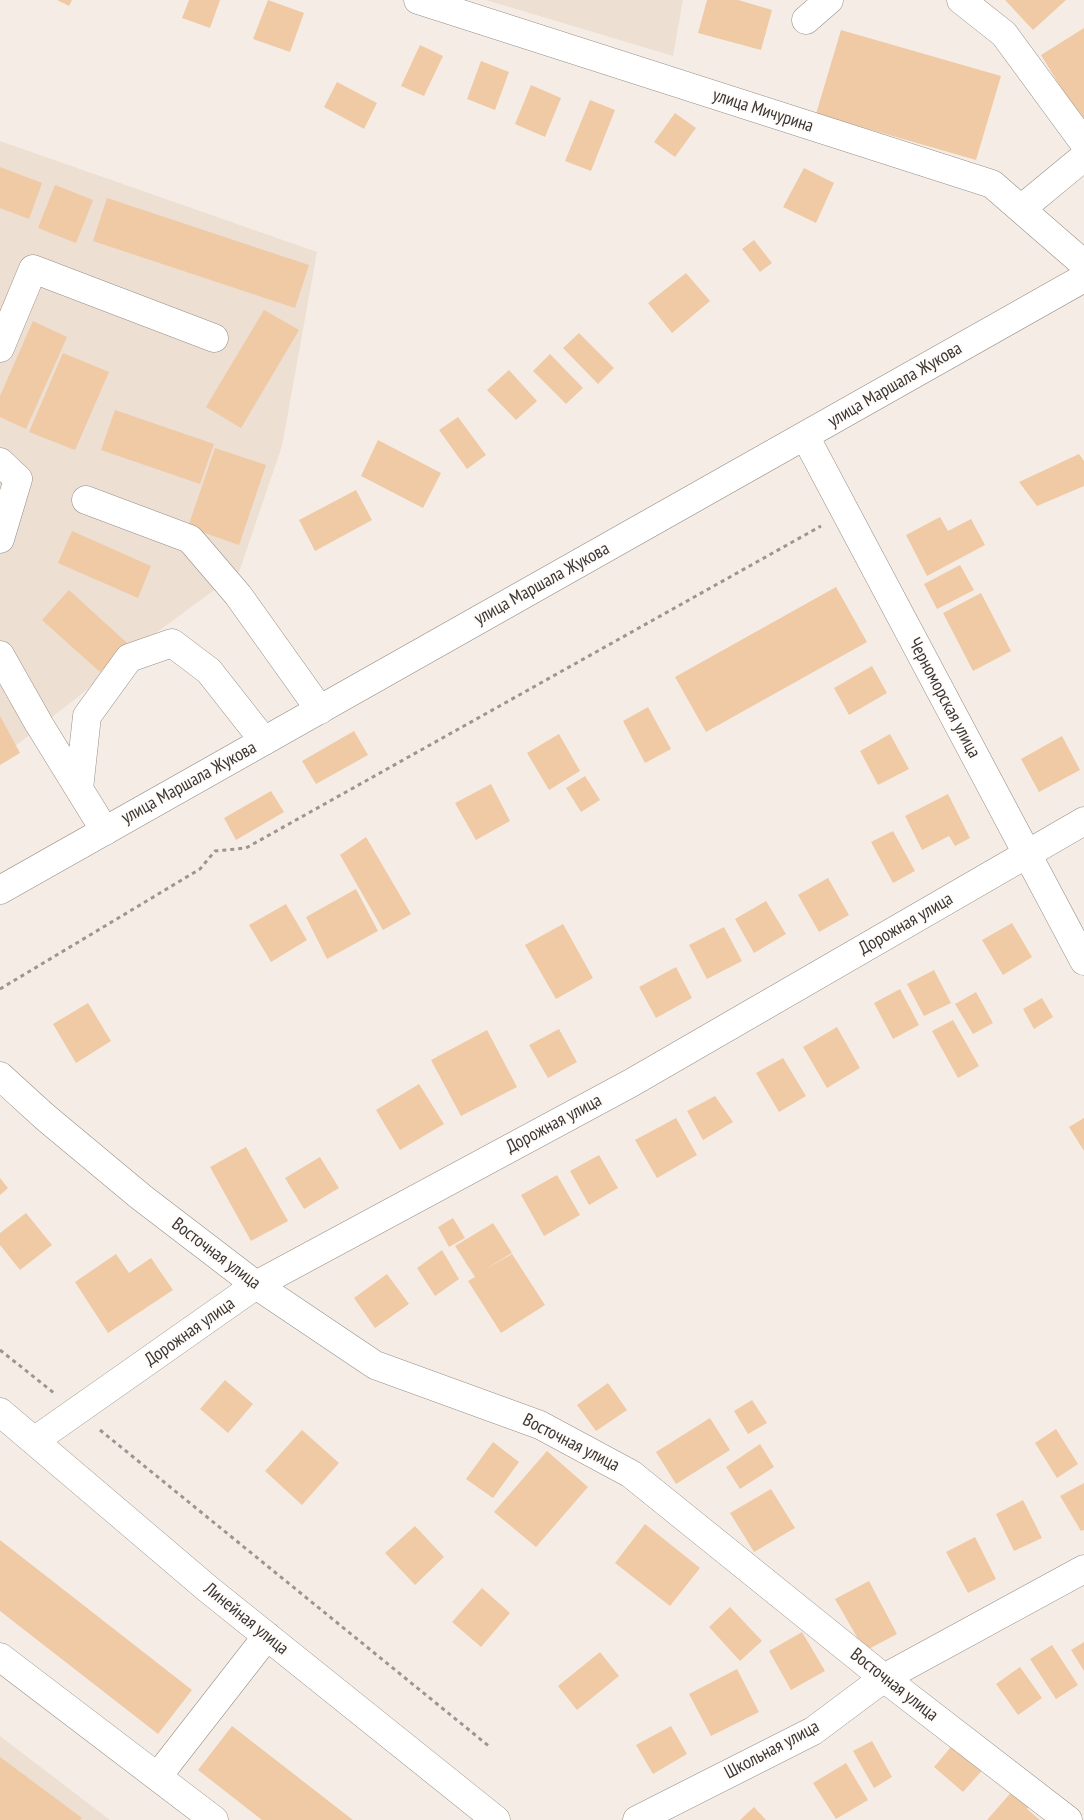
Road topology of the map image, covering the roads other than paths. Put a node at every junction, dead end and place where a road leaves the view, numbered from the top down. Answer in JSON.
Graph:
{"nodes":[{"id":1,"x":418,"y":0,"type":"edge"},
{"id":2,"x":829,"y":0,"type":"edge"},
{"id":3,"x":961,"y":0,"type":"edge"},
{"id":4,"x":806,"y":20,"type":"dead end"},
{"id":5,"x":1084,"y":143,"type":"edge"},
{"id":6,"x":1084,"y":156,"type":"edge"},
{"id":7,"x":1021,"y":209,"type":"junction"},
{"id":8,"x":1084,"y":264,"type":"edge"},
{"id":9,"x":1084,"y":278,"type":"edge"},
{"id":10,"x":214,"y":338,"type":"dead end"},
{"id":11,"x":0,"y":348,"type":"edge"},
{"id":12,"x":805,"y":436,"type":"junction"},
{"id":13,"x":0,"y":462,"type":"edge"},
{"id":14,"x":86,"y":500,"type":"dead end"},
{"id":15,"x":0,"y":539,"type":"edge"},
{"id":16,"x":0,"y":656,"type":"edge"},
{"id":17,"x":320,"y":710,"type":"junction"},
{"id":18,"x":264,"y":741,"type":"junction"},
{"id":19,"x":79,"y":789,"type":"junction"},
{"id":20,"x":1084,"y":821,"type":"edge"},
{"id":21,"x":105,"y":831,"type":"junction"},
{"id":22,"x":1027,"y":854,"type":"junction"},
{"id":23,"x":0,"y":890,"type":"edge"},
{"id":24,"x":1084,"y":960,"type":"edge"},
{"id":25,"x":0,"y":1076,"type":"edge"},
{"id":26,"x":256,"y":1285,"type":"junction"},
{"id":27,"x":1,"y":1418,"type":"edge"},
{"id":28,"x":34,"y":1441,"type":"junction"},
{"id":29,"x":1084,"y":1569,"type":"edge"},
{"id":30,"x":267,"y":1636,"type":"junction"},
{"id":31,"x":0,"y":1656,"type":"edge"},
{"id":32,"x":884,"y":1678,"type":"junction"},
{"id":33,"x":158,"y":1776,"type":"junction"},
{"id":34,"x":214,"y":1820,"type":"edge"},
{"id":35,"x":496,"y":1820,"type":"edge"},
{"id":36,"x":637,"y":1820,"type":"edge"},
{"id":37,"x":1068,"y":1820,"type":"edge"}],
"edges":[{"from":1,"to":7,"type":"street","name":"улица Мичурина"},
{"from":2,"to":4,"type":"street"},
{"from":3,"to":5,"type":"street"},
{"from":6,"to":7,"type":"street"},
{"from":7,"to":8,"type":"street","name":"улица Мичурина"},
{"from":9,"to":12,"type":"street","name":"улица Маршала Жукова"},
{"from":10,"to":11,"type":"street"},
{"from":12,"to":17,"type":"street","name":"улица Маршала Жукова"},
{"from":12,"to":22,"type":"street","name":"Черноморская улица"},
{"from":13,"to":15,"type":"street"},
{"from":14,"to":17,"type":"street"},
{"from":16,"to":19,"type":"street"},
{"from":17,"to":18,"type":"street","name":"улица Маршала Жукова"},
{"from":18,"to":19,"type":"street"},
{"from":18,"to":21,"type":"street","name":"улица Маршала Жукова"},
{"from":19,"to":21,"type":"street"},
{"from":20,"to":22,"type":"street","name":"Дорожная улица"},
{"from":21,"to":23,"type":"street","name":"улица Маршала Жукова"},
{"from":22,"to":24,"type":"street","name":"Черноморская улица"},
{"from":22,"to":26,"type":"street","name":"Дорожная улица"},
{"from":25,"to":26,"type":"street","name":"Восточная улица"},
{"from":26,"to":28,"type":"street","name":"Дорожная улица"},
{"from":26,"to":32,"type":"street","name":"Восточная улица"},
{"from":27,"to":28,"type":"street","name":"Линейная улица"},
{"from":28,"to":30,"type":"street","name":"Линейная улица"},
{"from":29,"to":32,"type":"street","name":"Школьная улица"},
{"from":30,"to":33,"type":"street"},
{"from":30,"to":35,"type":"street","name":"Линейная улица"},
{"from":31,"to":33,"type":"street"},
{"from":32,"to":36,"type":"street","name":"Школьная улица"},
{"from":32,"to":37,"type":"street","name":"Восточная улица"},
{"from":33,"to":34,"type":"street"}]}
